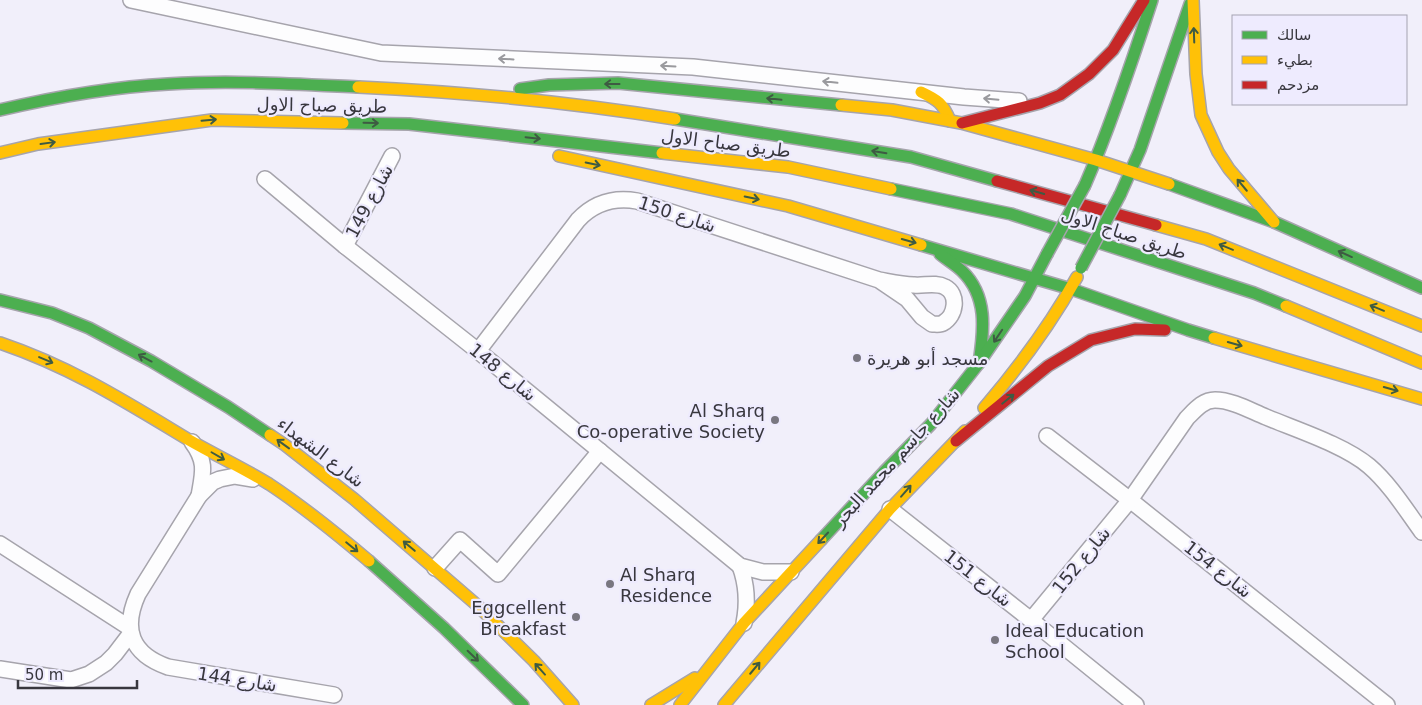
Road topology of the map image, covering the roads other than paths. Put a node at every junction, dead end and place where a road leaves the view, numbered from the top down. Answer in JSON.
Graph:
{"nodes":[{"id":1,"x":130,"y":0,"type":"edge"},
{"id":2,"x":1144,"y":0,"type":"edge"},
{"id":3,"x":1152,"y":0,"type":"edge"},
{"id":4,"x":1192,"y":0,"type":"edge"},
{"id":5,"x":921,"y":92,"type":"junction"},
{"id":6,"x":477,"y":94,"type":"junction"},
{"id":7,"x":1040,"y":103,"type":"junction"},
{"id":8,"x":0,"y":110,"type":"edge"},
{"id":9,"x":956,"y":122,"type":"junction"},
{"id":10,"x":409,"y":124,"type":"junction"},
{"id":11,"x":516,"y":147,"type":"dead end"},
{"id":12,"x":0,"y":152,"type":"edge"},
{"id":13,"x":545,"y":153,"type":"dead end"},
{"id":14,"x":392,"y":156,"type":"dead end"},
{"id":15,"x":1096,"y":160,"type":"junction"},
{"id":16,"x":1130,"y":171,"type":"junction"},
{"id":17,"x":265,"y":179,"type":"dead end"},
{"id":18,"x":1274,"y":222,"type":"junction"},
{"id":19,"x":345,"y":246,"type":"junction"},
{"id":20,"x":932,"y":248,"type":"junction"},
{"id":21,"x":1035,"y":278,"type":"junction"},
{"id":22,"x":879,"y":280,"type":"junction"},
{"id":23,"x":1422,"y":288,"type":"edge"},
{"id":24,"x":1071,"y":289,"type":"junction"},
{"id":25,"x":0,"y":300,"type":"edge"},
{"id":26,"x":1422,"y":326,"type":"edge"},
{"id":27,"x":1188,"y":330,"type":"junction"},
{"id":28,"x":0,"y":343,"type":"edge"},
{"id":29,"x":478,"y":351,"type":"junction"},
{"id":30,"x":979,"y":363,"type":"junction"},
{"id":31,"x":1422,"y":363,"type":"edge"},
{"id":32,"x":1422,"y":399,"type":"edge"},
{"id":33,"x":1047,"y":436,"type":"dead end"},
{"id":34,"x":191,"y":441,"type":"junction"},
{"id":35,"x":956,"y":441,"type":"junction"},
{"id":36,"x":600,"y":451,"type":"junction"},
{"id":37,"x":269,"y":485,"type":"junction"},
{"id":38,"x":199,"y":496,"type":"junction"},
{"id":39,"x":1130,"y":500,"type":"junction"},
{"id":40,"x":890,"y":509,"type":"junction"},
{"id":41,"x":1422,"y":532,"type":"edge"},
{"id":42,"x":0,"y":544,"type":"edge"},
{"id":43,"x":740,"y":566,"type":"junction"},
{"id":44,"x":435,"y":568,"type":"junction"},
{"id":45,"x":791,"y":572,"type":"junction"},
{"id":46,"x":1031,"y":620,"type":"junction"},
{"id":47,"x":744,"y":623,"type":"junction"},
{"id":48,"x":130,"y":630,"type":"junction"},
{"id":49,"x":0,"y":669,"type":"edge"},
{"id":50,"x":708,"y":670,"type":"junction"},
{"id":51,"x":334,"y":695,"type":"dead end"},
{"id":52,"x":1118,"y":700,"type":"edge"},
{"id":53,"x":523,"y":705,"type":"edge"},
{"id":54,"x":573,"y":705,"type":"edge"},
{"id":55,"x":651,"y":705,"type":"edge"},
{"id":56,"x":680,"y":705,"type":"edge"},
{"id":57,"x":724,"y":705,"type":"edge"},
{"id":58,"x":1136,"y":705,"type":"edge"},
{"id":59,"x":1388,"y":705,"type":"edge"}],
"edges":[{"from":5,"to":1,"type":"street","one_way":true},
{"from":2,"to":7,"type":"main road"},
{"from":3,"to":15,"type":"main road","name":"شارع جاسم محمد البحر"},
{"from":4,"to":16,"type":"main road","name":"شارع جاسم محمد البحر"},
{"from":18,"to":4,"type":"main road","one_way":true},
{"from":7,"to":5,"type":"street","one_way":true},
{"from":5,"to":9,"type":"main road"},
{"from":6,"to":8,"type":"main road","name":"طريق صباح الاول"},
{"from":9,"to":6,"type":"main road","one_way":true},
{"from":26,"to":6,"type":"main road","name":"طريق صباح الاول","one_way":true},
{"from":7,"to":9,"type":"main road"},
{"from":9,"to":15,"type":"main road"},
{"from":10,"to":11,"type":"main road"},
{"from":12,"to":10,"type":"main road","name":"طريق صباح الاول","one_way":true},
{"from":10,"to":31,"type":"main road","name":"طريق صباح الاول","one_way":true},
{"from":13,"to":20,"type":"main road","one_way":true},
{"from":14,"to":19,"type":"street","name":"شارع 149"},
{"from":15,"to":16,"type":"main road"},
{"from":15,"to":21,"type":"main road","name":"شارع جاسم محمد البحر","bridge":true},
{"from":16,"to":18,"type":"main road"},
{"from":16,"to":24,"type":"main road","name":"شارع جاسم محمد البحر","bridge":true},
{"from":17,"to":19,"type":"street","name":"شارع 148"},
{"from":23,"to":18,"type":"main road","one_way":true},
{"from":19,"to":29,"type":"street","name":"شارع 148"},
{"from":20,"to":21,"type":"main road"},
{"from":20,"to":30,"type":"main road"},
{"from":21,"to":24,"type":"main road"},
{"from":21,"to":30,"type":"main road","name":"شارع جاسم محمد البحر","one_way":true},
{"from":22,"to":22,"type":"street","name":"شارع 150"},
{"from":22,"to":29,"type":"street","name":"شارع 150"},
{"from":24,"to":27,"type":"main road"},
{"from":24,"to":35,"type":"main road","name":"شارع جاسم محمد البحر"},
{"from":44,"to":25,"type":"main road","name":"شارع الشهداء","one_way":true},
{"from":27,"to":32,"type":"main road","one_way":true},
{"from":35,"to":27,"type":"main road","one_way":true},
{"from":28,"to":34,"type":"main road","one_way":true},
{"from":29,"to":36,"type":"street","name":"شارع 148"},
{"from":30,"to":45,"type":"main road","name":"شارع جاسم محمد البحر","one_way":true},
{"from":33,"to":39,"type":"street","name":"شارع 154"},
{"from":34,"to":37,"type":"main road","one_way":true},
{"from":34,"to":38,"type":"street"},
{"from":40,"to":35,"type":"main road","name":"شارع جاسم محمد البحر","one_way":true},
{"from":36,"to":43,"type":"street","name":"شارع 148"},
{"from":36,"to":44,"type":"street"},
{"from":37,"to":38,"type":"street"},
{"from":37,"to":53,"type":"main road","one_way":true},
{"from":38,"to":48,"type":"street"},
{"from":39,"to":41,"type":"street"},
{"from":39,"to":46,"type":"street","name":"شارع 152"},
{"from":39,"to":59,"type":"street","name":"شارع 154"},
{"from":40,"to":46,"type":"street","name":"شارع 151"},
{"from":57,"to":40,"type":"main road","name":"شارع جاسم محمد البحر","one_way":true},
{"from":42,"to":48,"type":"street","name":"شارع 144"},
{"from":43,"to":45,"type":"street","name":"شارع 148"},
{"from":43,"to":47,"type":"street"},
{"from":54,"to":44,"type":"main road","name":"شارع الشهداء","one_way":true},
{"from":45,"to":47,"type":"main road","name":"شارع جاسم محمد البحر"},
{"from":46,"to":52,"type":"street","name":"شارع 151"},
{"from":47,"to":50,"type":"main road","name":"شارع جاسم محمد البحر"},
{"from":48,"to":49,"type":"street"},
{"from":48,"to":51,"type":"street","name":"شارع 144"},
{"from":50,"to":55,"type":"main road"},
{"from":50,"to":56,"type":"main road","name":"شارع جاسم محمد البحر"},
{"from":52,"to":58,"type":"street","name":"شارع 151"}]}
